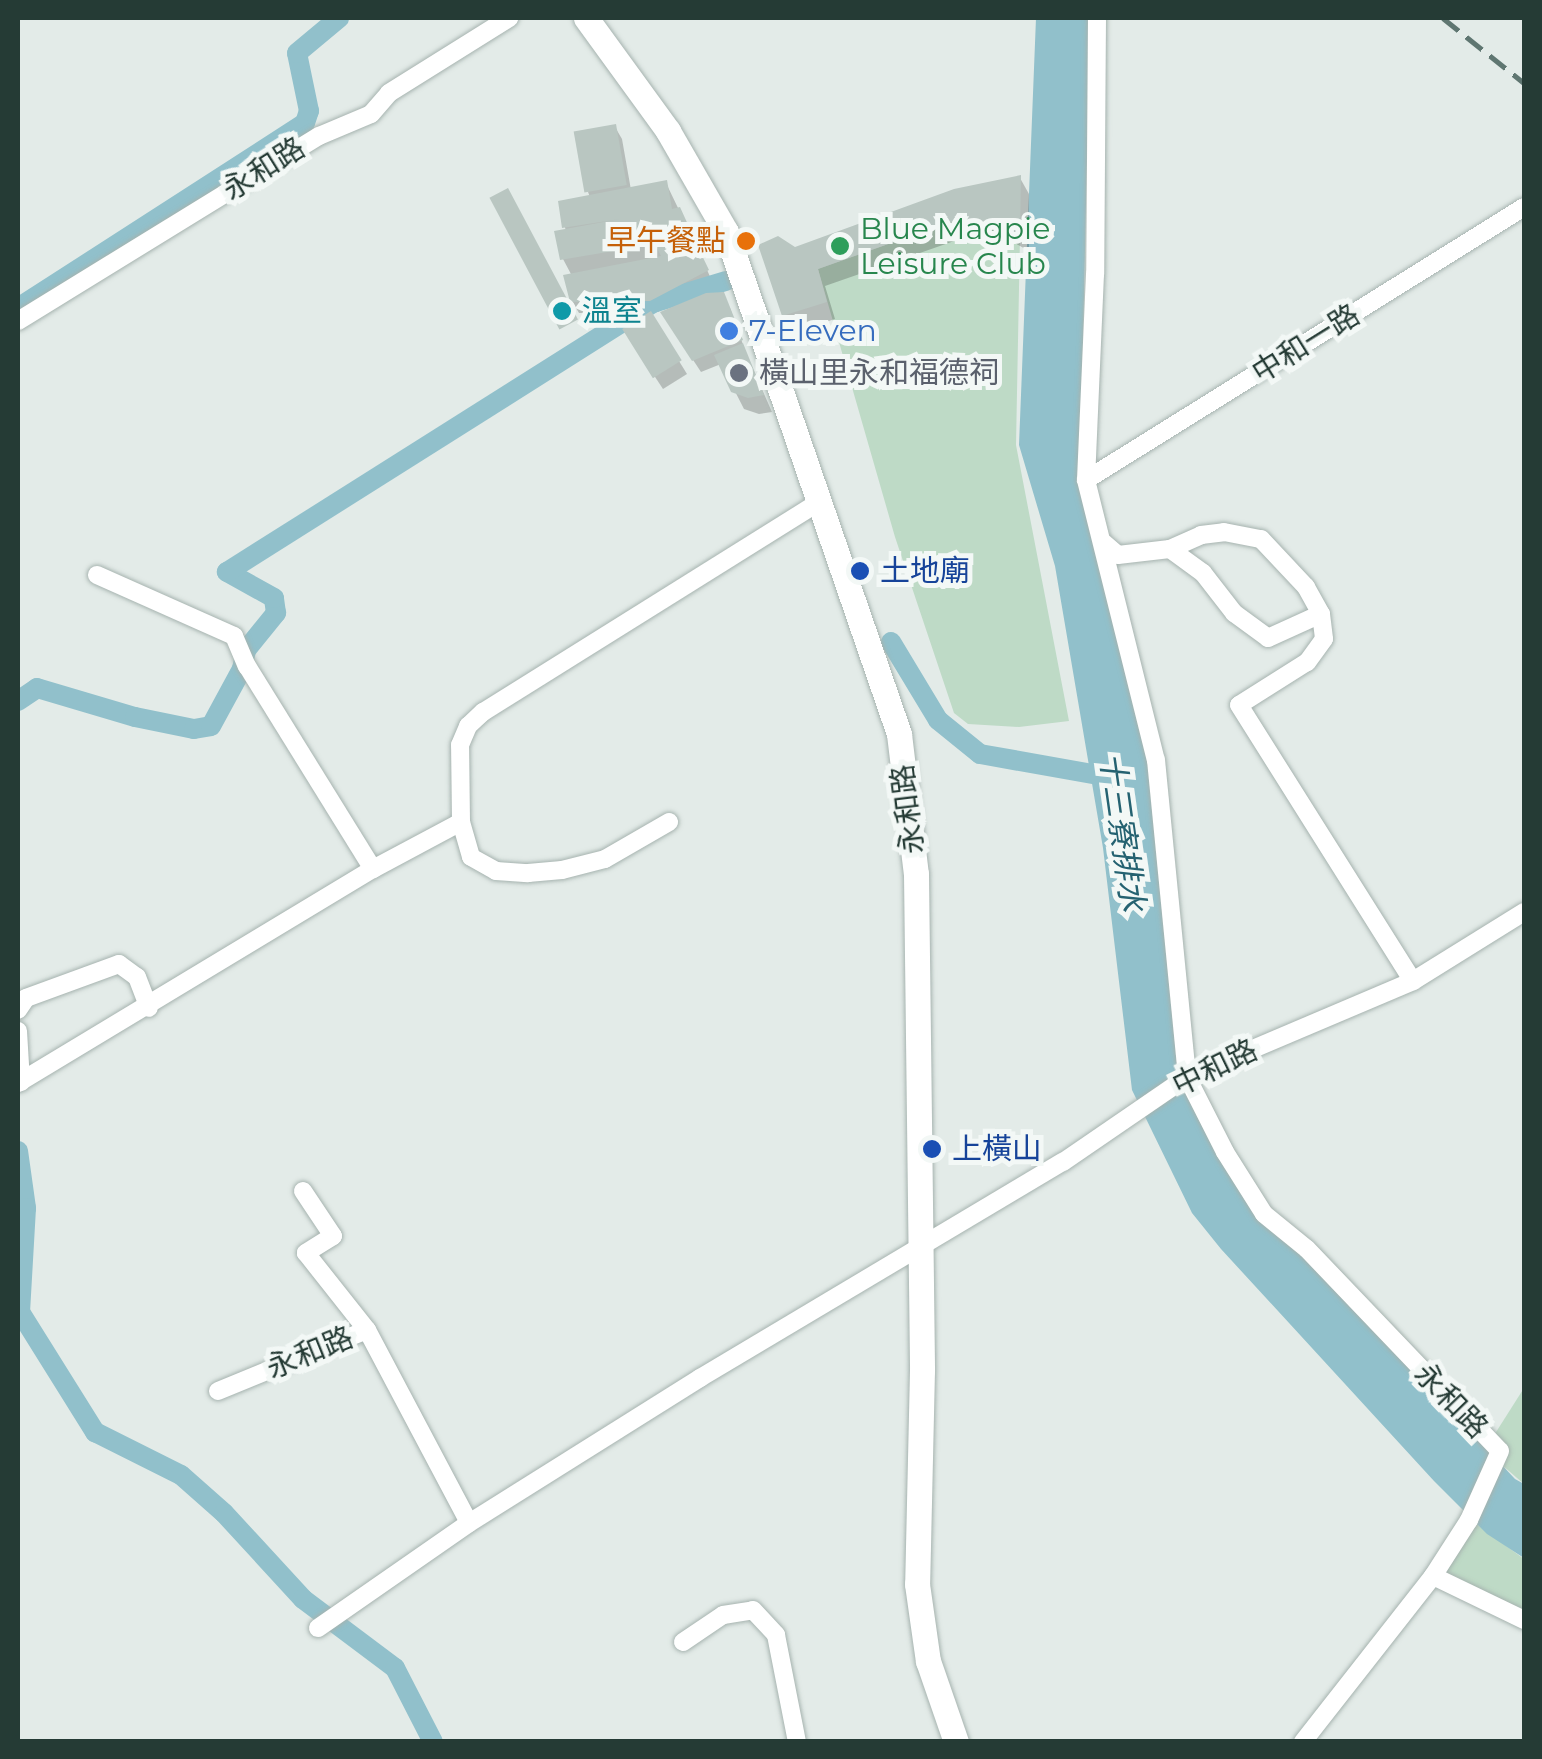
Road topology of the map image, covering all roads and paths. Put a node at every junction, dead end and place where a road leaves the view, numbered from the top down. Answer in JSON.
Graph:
{"nodes":[{"id":1,"x":509,"y":18,"type":"edge"},
{"id":2,"x":586,"y":18,"type":"edge"},
{"id":3,"x":1097,"y":18,"type":"edge"},
{"id":4,"x":1524,"y":207,"type":"edge"},
{"id":5,"x":18,"y":321,"type":"edge"},
{"id":6,"x":1086,"y":480,"type":"junction"},
{"id":7,"x":819,"y":502,"type":"junction"},
{"id":8,"x":1104,"y":544,"type":"junction"},
{"id":9,"x":1170,"y":549,"type":"junction"},
{"id":10,"x":97,"y":575,"type":"dead end"},
{"id":11,"x":1322,"y":614,"type":"junction"},
{"id":12,"x":461,"y":822,"type":"junction"},
{"id":13,"x":669,"y":822,"type":"dead end"},
{"id":14,"x":373,"y":868,"type":"junction"},
{"id":15,"x":1524,"y":912,"type":"edge"},
{"id":16,"x":1414,"y":981,"type":"junction"},
{"id":17,"x":149,"y":1008,"type":"junction"},
{"id":18,"x":18,"y":1010,"type":"edge"},
{"id":19,"x":18,"y":1031,"type":"edge"},
{"id":20,"x":1184,"y":1079,"type":"junction"},
{"id":21,"x":19,"y":1082,"type":"edge"},
{"id":22,"x":303,"y":1191,"type":"dead end"},
{"id":23,"x":920,"y":1250,"type":"junction"},
{"id":24,"x":367,"y":1330,"type":"junction"},
{"id":25,"x":218,"y":1391,"type":"dead end"},
{"id":26,"x":469,"y":1524,"type":"junction"},
{"id":27,"x":1433,"y":1576,"type":"junction"},
{"id":28,"x":1524,"y":1620,"type":"edge"},
{"id":29,"x":318,"y":1628,"type":"dead end"},
{"id":30,"x":683,"y":1642,"type":"dead end"},
{"id":31,"x":796,"y":1742,"type":"edge"},
{"id":32,"x":956,"y":1742,"type":"edge"},
{"id":33,"x":1303,"y":1742,"type":"edge"}],
"edges":[{"from":1,"to":5,"type":"street","name":"永和路"},
{"from":2,"to":7,"type":"main road","name":"永和路"},
{"from":3,"to":6,"type":"street"},
{"from":4,"to":6,"type":"street","name":"中和一路"},
{"from":6,"to":8,"type":"street"},
{"from":7,"to":12,"type":"street"},
{"from":7,"to":23,"type":"main road","name":"永和路"},
{"from":8,"to":9,"type":"street"},
{"from":8,"to":20,"type":"street"},
{"from":9,"to":11,"type":"street"},
{"from":9,"to":11,"type":"street"},
{"from":10,"to":14,"type":"street"},
{"from":11,"to":16,"type":"street"},
{"from":12,"to":13,"type":"street"},
{"from":12,"to":14,"type":"street"},
{"from":14,"to":17,"type":"street"},
{"from":15,"to":16,"type":"street","name":"中和路"},
{"from":16,"to":20,"type":"street","name":"中和路"},
{"from":17,"to":18,"type":"street"},
{"from":17,"to":21,"type":"street"},
{"from":19,"to":21,"type":"street"},
{"from":20,"to":23,"type":"street","name":"中和路"},
{"from":20,"to":27,"type":"street","name":"永和路"},
{"from":22,"to":24,"type":"street"},
{"from":23,"to":26,"type":"street"},
{"from":23,"to":32,"type":"main road","name":"永和路"},
{"from":24,"to":25,"type":"street","name":"永和路"},
{"from":24,"to":26,"type":"street","name":"永和路"},
{"from":26,"to":29,"type":"street"},
{"from":27,"to":28,"type":"street"},
{"from":27,"to":33,"type":"street","name":"永和路"},
{"from":30,"to":31,"type":"street"}]}
